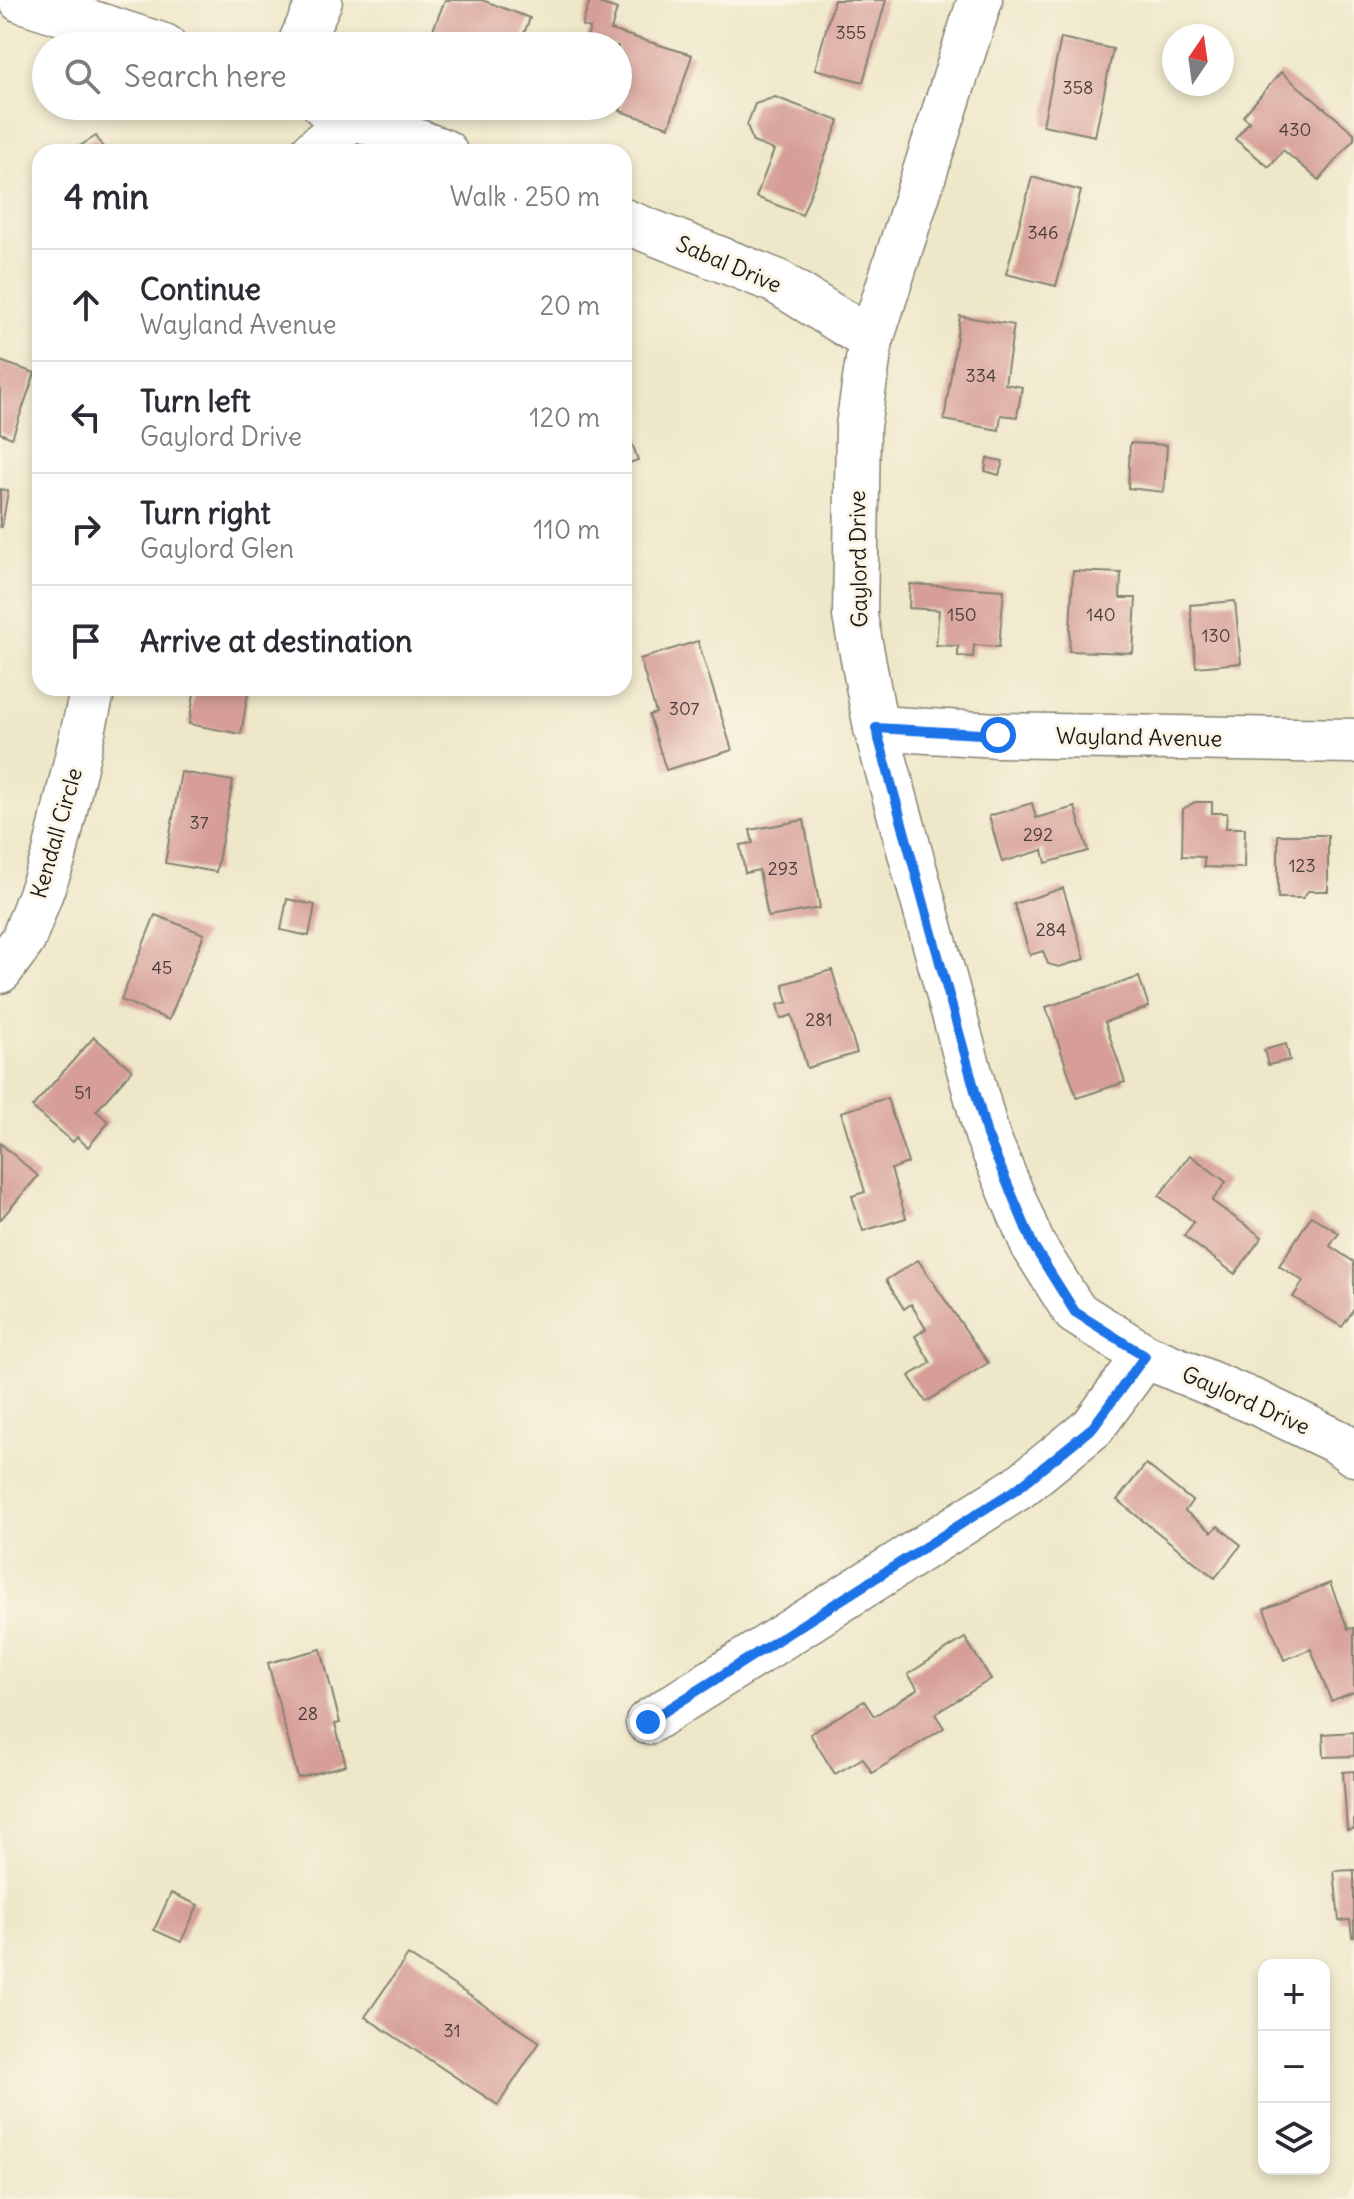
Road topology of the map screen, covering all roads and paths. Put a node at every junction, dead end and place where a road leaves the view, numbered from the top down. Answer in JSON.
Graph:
{"nodes":[{"id":1,"x":21,"y":0,"type":"edge"},
{"id":2,"x":320,"y":0,"type":"edge"},
{"id":3,"x":980,"y":0,"type":"edge"},
{"id":4,"x":120,"y":32,"type":"edge"},
{"id":5,"x":305,"y":32,"type":"edge"},
{"id":6,"x":332,"y":120,"type":"edge"},
{"id":7,"x":359,"y":120,"type":"edge"},
{"id":8,"x":318,"y":144,"type":"edge"},
{"id":9,"x":423,"y":144,"type":"edge"},
{"id":10,"x":632,"y":224,"type":"edge"},
{"id":11,"x":871,"y":340,"type":"junction"},
{"id":12,"x":91,"y":696,"type":"edge"},
{"id":13,"x":876,"y":728,"type":"junction"},
{"id":14,"x":1354,"y":741,"type":"edge"},
{"id":15,"x":0,"y":971,"type":"edge"},
{"id":16,"x":1145,"y":1356,"type":"junction"},
{"id":17,"x":1354,"y":1454,"type":"edge"},
{"id":18,"x":648,"y":1722,"type":"dead end"}],
"edges":[{"from":1,"to":4,"type":"street"},
{"from":2,"to":5,"type":"street"},
{"from":3,"to":11,"type":"street","name":"Gaylord Drive"},
{"from":6,"to":8,"type":"street"},
{"from":7,"to":9,"type":"street"},
{"from":10,"to":11,"type":"street","name":"Sabal Drive"},
{"from":11,"to":13,"type":"street","name":"Gaylord Drive"},
{"from":12,"to":15,"type":"street","name":"Kendall Circle"},
{"from":13,"to":14,"type":"street","name":"Wayland Avenue"},
{"from":13,"to":16,"type":"street","name":"Gaylord Drive"},
{"from":16,"to":17,"type":"street","name":"Gaylord Drive"},
{"from":16,"to":18,"type":"street"}]}
